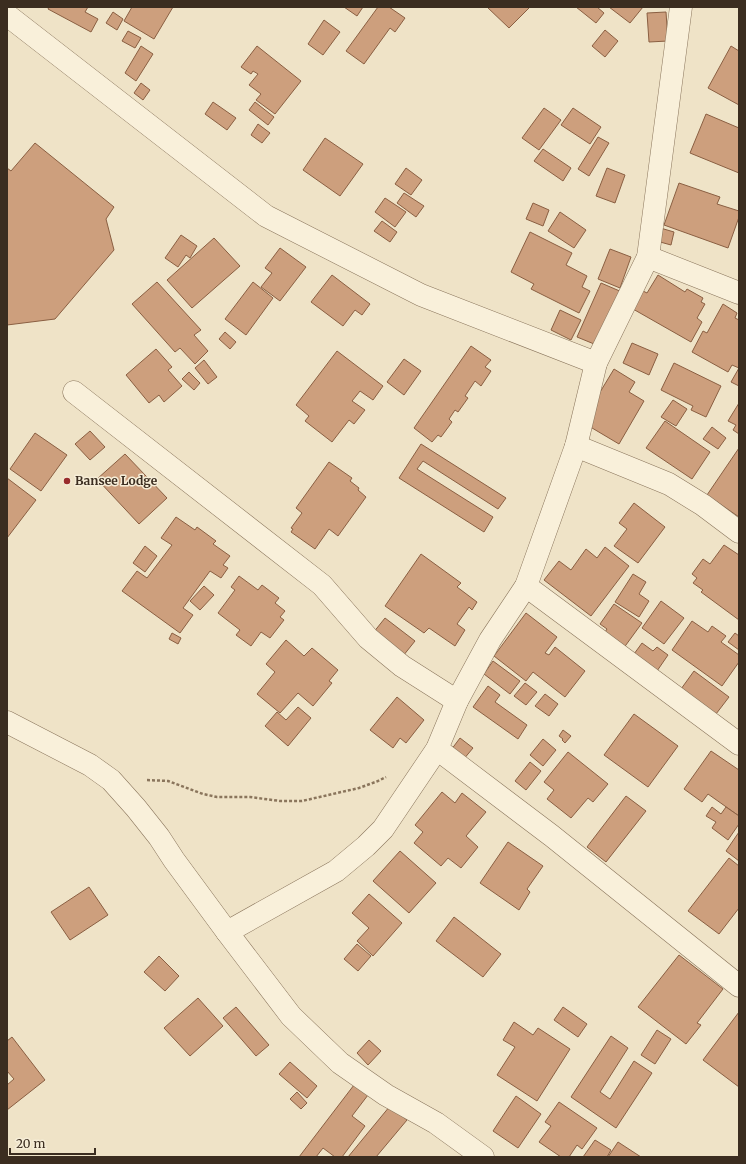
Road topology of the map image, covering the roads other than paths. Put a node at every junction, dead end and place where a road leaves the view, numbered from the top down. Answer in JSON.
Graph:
{"nodes":[{"id":1,"x":681,"y":7,"type":"edge"},
{"id":2,"x":7,"y":15,"type":"edge"},
{"id":3,"x":648,"y":257,"type":"junction"},
{"id":4,"x":739,"y":293,"type":"edge"},
{"id":5,"x":596,"y":363,"type":"junction"},
{"id":6,"x":74,"y":392,"type":"dead end"},
{"id":7,"x":576,"y":446,"type":"junction"},
{"id":8,"x":739,"y":532,"type":"edge"},
{"id":9,"x":526,"y":586,"type":"junction"},
{"id":10,"x":457,"y":701,"type":"junction"},
{"id":11,"x":7,"y":722,"type":"edge"},
{"id":12,"x":739,"y":744,"type":"edge"},
{"id":13,"x":437,"y":749,"type":"junction"},
{"id":14,"x":227,"y":932,"type":"junction"},
{"id":15,"x":739,"y":986,"type":"edge"},
{"id":16,"x":483,"y":1157,"type":"edge"}],
"edges":[{"from":1,"to":3,"type":"street"},
{"from":2,"to":5,"type":"street"},
{"from":3,"to":4,"type":"street"},
{"from":3,"to":5,"type":"street"},
{"from":5,"to":7,"type":"street"},
{"from":6,"to":10,"type":"street"},
{"from":7,"to":8,"type":"street"},
{"from":7,"to":9,"type":"street"},
{"from":9,"to":10,"type":"street"},
{"from":9,"to":12,"type":"street"},
{"from":10,"to":13,"type":"street"},
{"from":11,"to":14,"type":"street"},
{"from":13,"to":14,"type":"street"},
{"from":13,"to":15,"type":"street"},
{"from":14,"to":16,"type":"street"}]}
